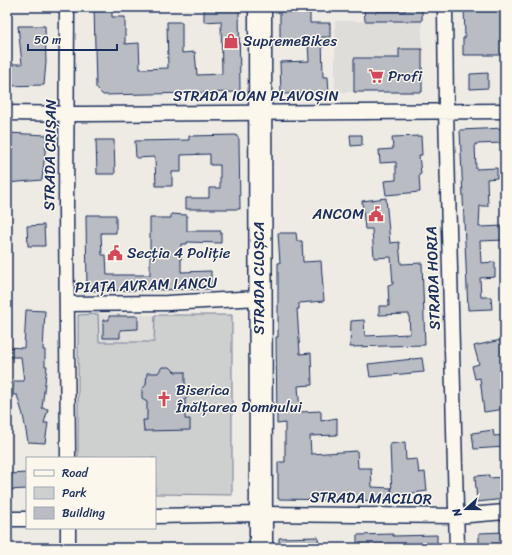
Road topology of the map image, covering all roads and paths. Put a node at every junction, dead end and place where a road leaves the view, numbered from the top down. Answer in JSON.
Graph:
{"nodes":[{"id":1,"x":67,"y":7,"type":"edge"},
{"id":2,"x":260,"y":7,"type":"edge"},
{"id":3,"x":445,"y":7,"type":"edge"},
{"id":4,"x":446,"y":111,"type":"junction"},
{"id":5,"x":505,"y":111,"type":"edge"},
{"id":6,"x":7,"y":113,"type":"edge"},
{"id":7,"x":260,"y":113,"type":"junction"},
{"id":8,"x":68,"y":114,"type":"junction"},
{"id":9,"x":259,"y":298,"type":"junction"},
{"id":10,"x":67,"y":304,"type":"junction"},
{"id":11,"x":68,"y":457,"type":"edge"},
{"id":12,"x":505,"y":512,"type":"edge"},
{"id":13,"x":260,"y":514,"type":"junction"},
{"id":14,"x":156,"y":516,"type":"edge"},
{"id":15,"x":457,"y":516,"type":"junction"},
{"id":16,"x":7,"y":519,"type":"edge"},
{"id":17,"x":26,"y":519,"type":"edge"},
{"id":18,"x":68,"y":529,"type":"edge"},
{"id":19,"x":68,"y":548,"type":"edge"},
{"id":20,"x":261,"y":548,"type":"edge"},
{"id":21,"x":457,"y":548,"type":"edge"}],
"edges":[{"from":1,"to":8,"type":"street","name":"STRADA CRIȘAN"},
{"from":2,"to":7,"type":"main road","name":"STRADA CLOȘCA"},
{"from":3,"to":4,"type":"street","name":"STRADA HORIA"},
{"from":4,"to":5,"type":"street","name":"STRADA IOAN PLAVOȘIN"},
{"from":4,"to":7,"type":"street","name":"STRADA IOAN PLAVOȘIN"},
{"from":4,"to":15,"type":"street","name":"STRADA HORIA"},
{"from":6,"to":8,"type":"street","name":"STRADA IOAN PLAVOȘIN"},
{"from":7,"to":8,"type":"street","name":"STRADA IOAN PLAVOȘIN"},
{"from":7,"to":9,"type":"main road","name":"STRADA CLOȘCA"},
{"from":8,"to":10,"type":"street","name":"STRADA CRIȘAN"},
{"from":9,"to":10,"type":"street","name":"PIAȚA AVRAM IANCU"},
{"from":9,"to":13,"type":"main road","name":"STRADA CLOȘCA"},
{"from":10,"to":11,"type":"street","name":"PIAȚA AVRAM IANCU"},
{"from":12,"to":15,"type":"street","name":"STRADA MACILOR"},
{"from":13,"to":14,"type":"street"},
{"from":13,"to":15,"type":"street","name":"STRADA MACILOR"},
{"from":13,"to":20,"type":"main road","name":"STRADA CLOȘCA"},
{"from":15,"to":21,"type":"street","name":"STRADA HORIA"},
{"from":16,"to":17,"type":"street"},
{"from":18,"to":19,"type":"street"}]}
